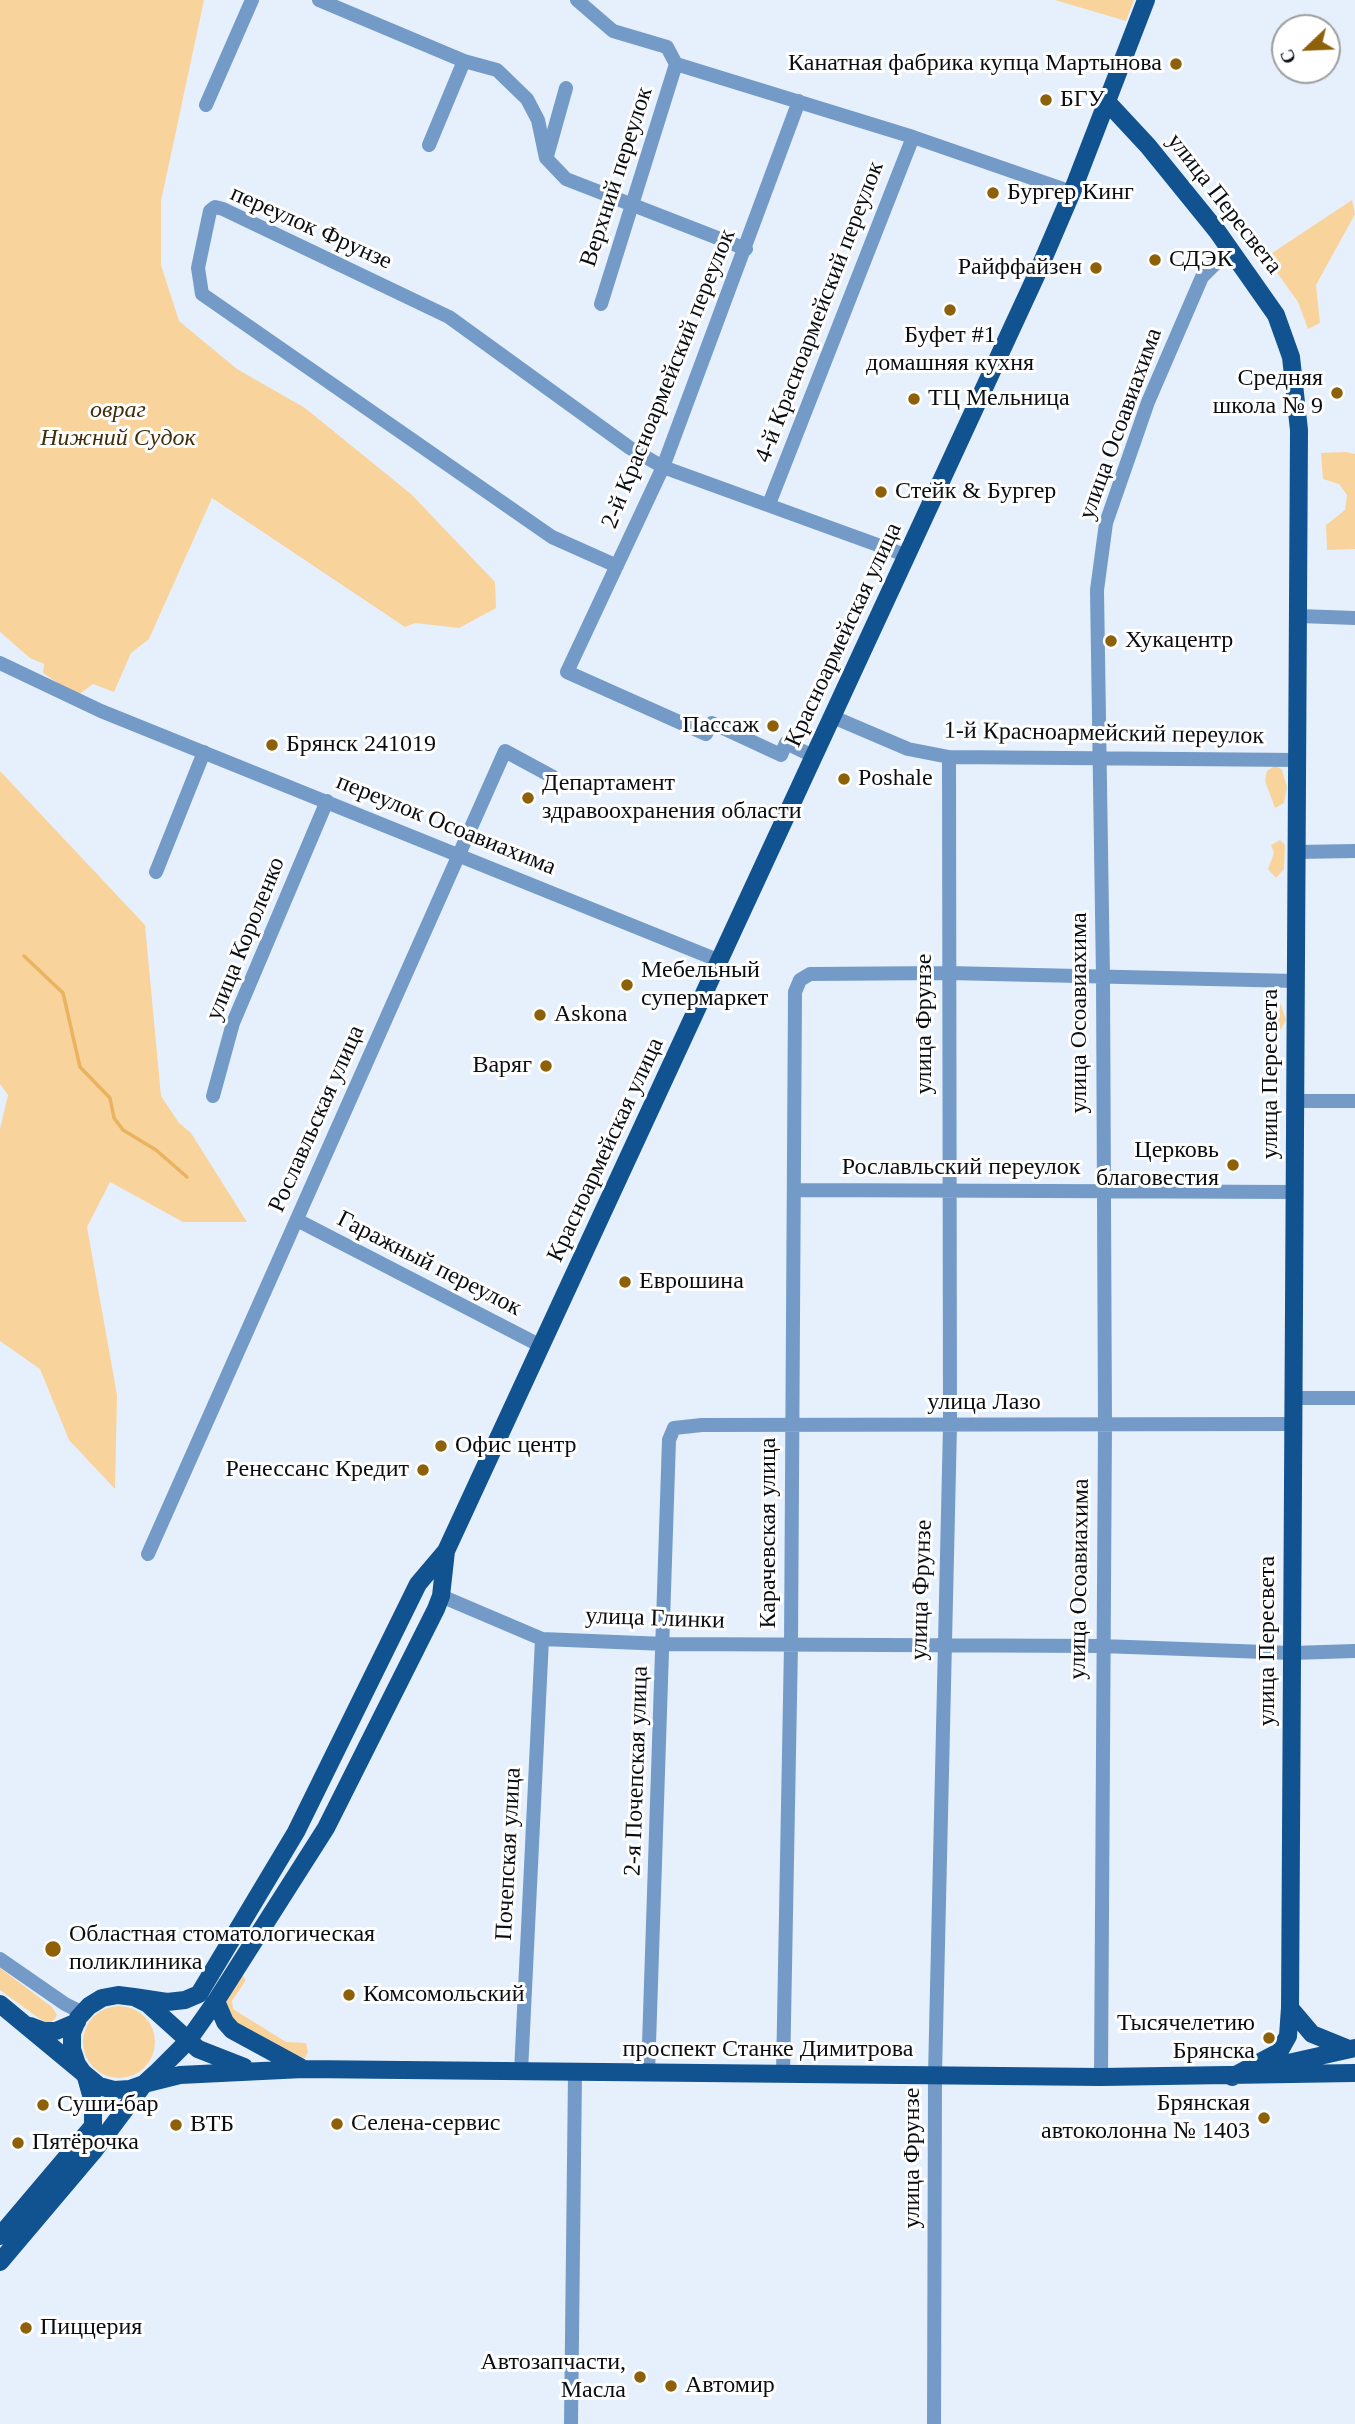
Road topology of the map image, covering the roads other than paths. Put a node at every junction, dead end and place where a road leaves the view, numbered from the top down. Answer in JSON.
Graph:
{"nodes":[{"id":1,"x":252,"y":0,"type":"edge"},
{"id":2,"x":319,"y":0,"type":"edge"},
{"id":3,"x":577,"y":0,"type":"edge"},
{"id":4,"x":1146,"y":0,"type":"edge"},
{"id":5,"x":464,"y":61,"type":"junction"},
{"id":6,"x":676,"y":64,"type":"junction"},
{"id":7,"x":566,"y":88,"type":"dead end"},
{"id":8,"x":799,"y":101,"type":"junction"},
{"id":9,"x":1108,"y":103,"type":"junction"},
{"id":10,"x":206,"y":105,"type":"dead end"},
{"id":11,"x":913,"y":137,"type":"junction"},
{"id":12,"x":429,"y":145,"type":"dead end"},
{"id":13,"x":546,"y":158,"type":"junction"},
{"id":14,"x":1072,"y":192,"type":"junction"},
{"id":15,"x":631,"y":203,"type":"junction"},
{"id":16,"x":1231,"y":248,"type":"junction"},
{"id":17,"x":746,"y":249,"type":"junction"},
{"id":18,"x":601,"y":304,"type":"dead end"},
{"id":19,"x":663,"y":467,"type":"junction"},
{"id":20,"x":769,"y":504,"type":"junction"},
{"id":21,"x":908,"y":556,"type":"junction"},
{"id":22,"x":617,"y":566,"type":"junction"},
{"id":23,"x":1299,"y":616,"type":"junction"},
{"id":24,"x":1355,"y":618,"type":"edge"},
{"id":25,"x":0,"y":663,"type":"edge"},
{"id":26,"x":833,"y":717,"type":"junction"},
{"id":27,"x":204,"y":752,"type":"junction"},
{"id":28,"x":1099,"y":756,"type":"junction"},
{"id":29,"x":814,"y":757,"type":"junction"},
{"id":30,"x":949,"y":757,"type":"junction"},
{"id":31,"x":1297,"y":760,"type":"junction"},
{"id":32,"x":553,"y":778,"type":"dead end"},
{"id":33,"x":327,"y":801,"type":"junction"},
{"id":34,"x":1355,"y":851,"type":"edge"},
{"id":35,"x":1297,"y":852,"type":"junction"},
{"id":36,"x":459,"y":854,"type":"junction"},
{"id":37,"x":156,"y":872,"type":"dead end"},
{"id":38,"x":720,"y":961,"type":"junction"},
{"id":39,"x":948,"y":974,"type":"junction"},
{"id":40,"x":1103,"y":977,"type":"junction"},
{"id":41,"x":1296,"y":981,"type":"junction"},
{"id":42,"x":213,"y":1096,"type":"dead end"},
{"id":43,"x":1296,"y":1101,"type":"junction"},
{"id":44,"x":1355,"y":1101,"type":"edge"},
{"id":45,"x":795,"y":1190,"type":"junction"},
{"id":46,"x":1103,"y":1190,"type":"junction"},
{"id":47,"x":948,"y":1192,"type":"junction"},
{"id":48,"x":1295,"y":1192,"type":"junction"},
{"id":49,"x":297,"y":1220,"type":"junction"},
{"id":50,"x":541,"y":1346,"type":"junction"},
{"id":51,"x":1294,"y":1398,"type":"junction"},
{"id":52,"x":1355,"y":1398,"type":"edge"},
{"id":53,"x":1293,"y":1424,"type":"junction"},
{"id":54,"x":1105,"y":1425,"type":"junction"},
{"id":55,"x":792,"y":1426,"type":"junction"},
{"id":56,"x":950,"y":1426,"type":"junction"},
{"id":57,"x":674,"y":1428,"type":"joint"},
{"id":58,"x":446,"y":1551,"type":"junction"},
{"id":59,"x":148,"y":1554,"type":"dead end"},
{"id":60,"x":441,"y":1596,"type":"junction"},
{"id":61,"x":542,"y":1639,"type":"junction"},
{"id":62,"x":665,"y":1644,"type":"junction"},
{"id":63,"x":790,"y":1645,"type":"junction"},
{"id":64,"x":943,"y":1645,"type":"junction"},
{"id":65,"x":1102,"y":1646,"type":"junction"},
{"id":66,"x":1355,"y":1651,"type":"edge"},
{"id":67,"x":1292,"y":1653,"type":"junction"},
{"id":68,"x":0,"y":1959,"type":"edge"},
{"id":69,"x":134,"y":1997,"type":"junction"},
{"id":70,"x":216,"y":2001,"type":"junction"},
{"id":71,"x":0,"y":2004,"type":"edge"},
{"id":72,"x":1290,"y":2008,"type":"junction"},
{"id":73,"x":159,"y":2015,"type":"junction"},
{"id":74,"x":80,"y":2017,"type":"junction"},
{"id":75,"x":24,"y":2024,"type":"junction"},
{"id":76,"x":187,"y":2042,"type":"junction"},
{"id":77,"x":1352,"y":2048,"type":"edge"},
{"id":78,"x":1313,"y":2056,"type":"junction"},
{"id":79,"x":249,"y":2069,"type":"junction"},
{"id":80,"x":303,"y":2069,"type":"junction"},
{"id":81,"x":521,"y":2072,"type":"junction"},
{"id":82,"x":575,"y":2073,"type":"junction"},
{"id":83,"x":1351,"y":2073,"type":"edge"},
{"id":84,"x":648,"y":2074,"type":"junction"},
{"id":85,"x":783,"y":2075,"type":"junction"},
{"id":86,"x":935,"y":2075,"type":"junction"},
{"id":87,"x":86,"y":2077,"type":"junction"},
{"id":88,"x":1101,"y":2077,"type":"junction"},
{"id":89,"x":1232,"y":2077,"type":"junction"},
{"id":90,"x":150,"y":2078,"type":"junction"},
{"id":91,"x":0,"y":2236,"type":"edge"},
{"id":92,"x":0,"y":2263,"type":"edge"},
{"id":93,"x":571,"y":2424,"type":"edge"},
{"id":94,"x":934,"y":2424,"type":"edge"}],
"edges":[{"from":1,"to":10,"type":"street"},
{"from":2,"to":5,"type":"street"},
{"from":3,"to":6,"type":"street"},
{"from":4,"to":9,"type":"main road","name":"Красноармейская улица"},
{"from":5,"to":12,"type":"street"},
{"from":5,"to":13,"type":"street"},
{"from":6,"to":8,"type":"street"},
{"from":6,"to":15,"type":"street","name":"Верхний переулок"},
{"from":7,"to":13,"type":"street"},
{"from":8,"to":11,"type":"street"},
{"from":8,"to":17,"type":"street","name":"2-й Красноармейский переулок"},
{"from":9,"to":14,"type":"main road","name":"Красноармейская улица"},
{"from":9,"to":16,"type":"main road","name":"улица Пересвета"},
{"from":11,"to":14,"type":"street"},
{"from":11,"to":20,"type":"street","name":"4-й Красноармейский переулок"},
{"from":13,"to":15,"type":"street"},
{"from":14,"to":21,"type":"main road","name":"Красноармейская улица"},
{"from":15,"to":17,"type":"street"},
{"from":15,"to":18,"type":"street","name":"Верхний переулок"},
{"from":16,"to":23,"type":"main road","name":"улица Пересвета"},
{"from":16,"to":28,"type":"street","name":"улица Осоавиахима"},
{"from":17,"to":19,"type":"street","name":"2-й Красноармейский переулок"},
{"from":19,"to":20,"type":"street","name":"переулок Фрунзе"},
{"from":19,"to":22,"type":"street","name":"2-й Красноармейский переулок"},
{"from":19,"to":22,"type":"street","name":"переулок Фрунзе"},
{"from":20,"to":21,"type":"street","name":"переулок Фрунзе"},
{"from":21,"to":26,"type":"main road","name":"Красноармейская улица"},
{"from":22,"to":29,"type":"street","name":"2-й Красноармейский переулок"},
{"from":23,"to":24,"type":"street"},
{"from":23,"to":31,"type":"main road","name":"улица Пересвета"},
{"from":25,"to":27,"type":"street","name":"переулок Осоавиахима"},
{"from":26,"to":29,"type":"main road","name":"Красноармейская улица"},
{"from":26,"to":30,"type":"street","name":"1-й Красноармейский переулок"},
{"from":27,"to":33,"type":"street","name":"переулок Осоавиахима"},
{"from":27,"to":37,"type":"street"},
{"from":28,"to":30,"type":"street","name":"1-й Красноармейский переулок"},
{"from":28,"to":31,"type":"street","name":"1-й Красноармейский переулок"},
{"from":28,"to":40,"type":"street","name":"улица Осоавиахима"},
{"from":29,"to":38,"type":"main road","name":"Красноармейская улица"},
{"from":30,"to":39,"type":"street","name":"улица Фрунзе"},
{"from":31,"to":35,"type":"main road","name":"улица Пересвета"},
{"from":32,"to":36,"type":"street","name":"Рославльская улица"},
{"from":33,"to":36,"type":"street","name":"переулок Осоавиахима"},
{"from":33,"to":42,"type":"street","name":"улица Короленко"},
{"from":34,"to":35,"type":"street"},
{"from":35,"to":41,"type":"main road","name":"улица Пересвета"},
{"from":36,"to":38,"type":"street","name":"переулок Осоавиахима"},
{"from":36,"to":49,"type":"street","name":"Рославльская улица"},
{"from":38,"to":50,"type":"main road","name":"Красноармейская улица"},
{"from":39,"to":40,"type":"street"},
{"from":39,"to":45,"type":"street","name":"Карачевская улица"},
{"from":39,"to":47,"type":"street","name":"улица Фрунзе"},
{"from":40,"to":41,"type":"street"},
{"from":40,"to":46,"type":"street","name":"улица Осоавиахима"},
{"from":41,"to":43,"type":"main road","name":"улица Пересвета"},
{"from":43,"to":44,"type":"street"},
{"from":43,"to":48,"type":"main road","name":"улица Пересвета"},
{"from":45,"to":47,"type":"street","name":"Рославльский переулок"},
{"from":45,"to":55,"type":"street","name":"Карачевская улица"},
{"from":46,"to":47,"type":"street","name":"Рославльский переулок"},
{"from":46,"to":48,"type":"street","name":"Рославльский переулок"},
{"from":46,"to":54,"type":"street","name":"улица Осоавиахима"},
{"from":47,"to":56,"type":"street","name":"улица Фрунзе"},
{"from":48,"to":51,"type":"main road","name":"улица Пересвета"},
{"from":49,"to":50,"type":"street","name":"Гаражный переулок"},
{"from":49,"to":59,"type":"street","name":"Рославльская улица"},
{"from":50,"to":58,"type":"main road","name":"Красноармейская улица"},
{"from":51,"to":52,"type":"street"},
{"from":51,"to":53,"type":"main road","name":"улица Пересвета"},
{"from":53,"to":54,"type":"street","name":"улица Лазо"},
{"from":53,"to":67,"type":"main road","name":"улица Пересвета"},
{"from":54,"to":56,"type":"street","name":"улица Лазо"},
{"from":54,"to":65,"type":"street","name":"улица Осоавиахима"},
{"from":55,"to":56,"type":"street","name":"улица Лазо"},
{"from":55,"to":57,"type":"street","name":"улица Лазо"},
{"from":55,"to":63,"type":"street","name":"Карачевская улица"},
{"from":56,"to":64,"type":"street","name":"улица Фрунзе"},
{"from":57,"to":62,"type":"street","name":"2-я Почепская улица"},
{"from":58,"to":60,"type":"main road"},
{"from":58,"to":69,"type":"main road"},
{"from":60,"to":61,"type":"street"},
{"from":60,"to":70,"type":"main road"},
{"from":61,"to":62,"type":"street","name":"улица Глинки"},
{"from":61,"to":81,"type":"street","name":"Почепская улица"},
{"from":62,"to":63,"type":"street","name":"улица Глинки"},
{"from":62,"to":84,"type":"street","name":"2-я Почепская улица"},
{"from":63,"to":64,"type":"street","name":"улица Глинки"},
{"from":63,"to":85,"type":"street","name":"Карачевская улица"},
{"from":64,"to":65,"type":"street","name":"улица Глинки"},
{"from":64,"to":86,"type":"street","name":"улица Фрунзе"},
{"from":65,"to":67,"type":"street","name":"улица Глинки"},
{"from":65,"to":88,"type":"street","name":"улица Осоавиахима"},
{"from":66,"to":67,"type":"street","name":"улица Глинки"},
{"from":67,"to":72,"type":"main road","name":"улица Пересвета"},
{"from":68,"to":74,"type":"street"},
{"from":69,"to":73,"type":"main road"},
{"from":69,"to":74,"type":"main road"},
{"from":70,"to":76,"type":"main road"},
{"from":70,"to":80,"type":"main road","name":"проспект Станке Димитрова"},
{"from":71,"to":75,"type":"main road"},
{"from":72,"to":77,"type":"main road"},
{"from":72,"to":78,"type":"main road"},
{"from":72,"to":89,"type":"main road","name":"улица Пересвета"},
{"from":73,"to":76,"type":"main road"},
{"from":73,"to":90,"type":"main road"},
{"from":74,"to":75,"type":"main road"},
{"from":74,"to":87,"type":"main road"},
{"from":75,"to":87,"type":"main road"},
{"from":76,"to":79,"type":"main road"},
{"from":76,"to":90,"type":"main road"},
{"from":77,"to":78,"type":"main road","name":"проспект Станке Димитрова"},
{"from":78,"to":83,"type":"main road"},
{"from":78,"to":89,"type":"main road","name":"проспект Станке Димитрова"},
{"from":79,"to":80,"type":"main road","name":"проспект Станке Димитрова"},
{"from":79,"to":90,"type":"main road"},
{"from":80,"to":81,"type":"main road","name":"проспект Станке Димитрова"},
{"from":81,"to":82,"type":"main road","name":"проспект Станке Димитрова"},
{"from":82,"to":84,"type":"main road","name":"проспект Станке Димитрова"},
{"from":82,"to":93,"type":"street"},
{"from":83,"to":89,"type":"main road","name":"проспект Станке Димитрова"},
{"from":84,"to":85,"type":"main road","name":"проспект Станке Димитрова"},
{"from":85,"to":86,"type":"main road","name":"проспект Станке Димитрова"},
{"from":86,"to":88,"type":"main road","name":"проспект Станке Димитрова"},
{"from":86,"to":94,"type":"street","name":"улица Фрунзе"},
{"from":87,"to":90,"type":"main road"},
{"from":87,"to":91,"type":"main road"},
{"from":88,"to":89,"type":"main road","name":"проспект Станке Димитрова"},
{"from":90,"to":92,"type":"main road"}]}
